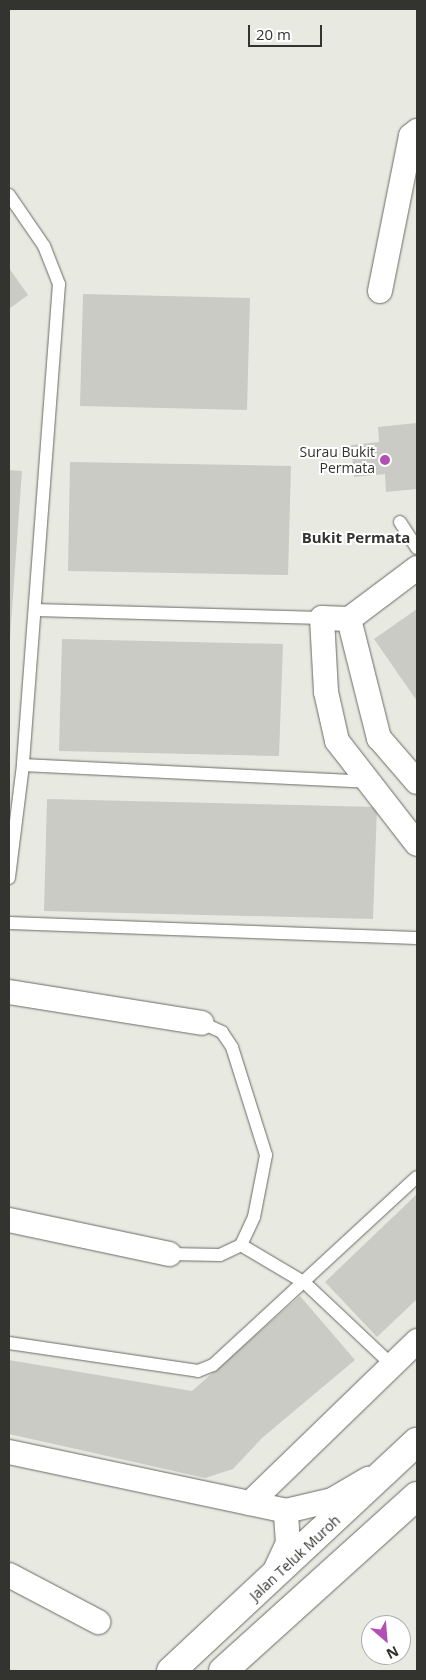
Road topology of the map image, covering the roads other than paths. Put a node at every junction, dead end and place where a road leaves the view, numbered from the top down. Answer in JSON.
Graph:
{"nodes":[{"id":1,"x":417,"y":132,"type":"edge"},
{"id":2,"x":9,"y":195,"type":"edge"},
{"id":3,"x":380,"y":291,"type":"dead end"},
{"id":4,"x":400,"y":522,"type":"dead end"},
{"id":5,"x":417,"y":548,"type":"edge"},
{"id":6,"x":417,"y":568,"type":"edge"},
{"id":7,"x":35,"y":610,"type":"junction"},
{"id":8,"x":322,"y":618,"type":"junction"},
{"id":9,"x":349,"y":619,"type":"junction"},
{"id":10,"x":23,"y":765,"type":"junction"},
{"id":11,"x":366,"y":782,"type":"junction"},
{"id":12,"x":417,"y":782,"type":"edge"},
{"id":13,"x":417,"y":844,"type":"edge"},
{"id":14,"x":9,"y":878,"type":"edge"},
{"id":15,"x":9,"y":923,"type":"edge"},
{"id":16,"x":417,"y":938,"type":"edge"},
{"id":17,"x":9,"y":992,"type":"edge"},
{"id":18,"x":202,"y":1023,"type":"joint"},
{"id":19,"x":417,"y":1177,"type":"edge"},
{"id":20,"x":9,"y":1220,"type":"edge"},
{"id":21,"x":241,"y":1245,"type":"junction"},
{"id":22,"x":169,"y":1254,"type":"joint"},
{"id":23,"x":305,"y":1283,"type":"junction"},
{"id":24,"x":417,"y":1341,"type":"edge"},
{"id":25,"x":9,"y":1343,"type":"edge"},
{"id":26,"x":392,"y":1365,"type":"junction"},
{"id":27,"x":417,"y":1442,"type":"edge"},
{"id":28,"x":9,"y":1452,"type":"edge"},
{"id":29,"x":392,"y":1466,"type":"junction"},
{"id":30,"x":417,"y":1496,"type":"edge"},
{"id":31,"x":250,"y":1503,"type":"junction"},
{"id":32,"x":286,"y":1511,"type":"junction"},
{"id":33,"x":9,"y":1574,"type":"edge"},
{"id":34,"x":270,"y":1581,"type":"junction"},
{"id":35,"x":98,"y":1622,"type":"dead end"},
{"id":36,"x":248,"y":1647,"type":"junction"},
{"id":37,"x":171,"y":1671,"type":"edge"},
{"id":38,"x":223,"y":1671,"type":"edge"},
{"id":39,"x":234,"y":1671,"type":"edge"}],
"edges":[{"from":1,"to":3,"type":"street"},
{"from":2,"to":7,"type":"lane"},
{"from":4,"to":5,"type":"lane"},
{"from":6,"to":9,"type":"street"},
{"from":7,"to":8,"type":"lane"},
{"from":7,"to":10,"type":"lane"},
{"from":8,"to":9,"type":"street"},
{"from":8,"to":11,"type":"street"},
{"from":9,"to":12,"type":"street"},
{"from":10,"to":11,"type":"lane"},
{"from":10,"to":14,"type":"lane"},
{"from":11,"to":13,"type":"street"},
{"from":15,"to":16,"type":"lane"},
{"from":17,"to":18,"type":"street"},
{"from":18,"to":21,"type":"lane"},
{"from":19,"to":23,"type":"lane"},
{"from":20,"to":22,"type":"street"},
{"from":21,"to":22,"type":"lane"},
{"from":21,"to":23,"type":"lane"},
{"from":23,"to":25,"type":"lane"},
{"from":23,"to":26,"type":"lane"},
{"from":24,"to":26,"type":"street"},
{"from":26,"to":31,"type":"street"},
{"from":27,"to":29,"type":"main road","name":"Jalan Teluk Muroh"},
{"from":28,"to":31,"type":"street"},
{"from":29,"to":32,"type":"street"},
{"from":29,"to":34,"type":"main road","name":"Jalan Teluk Muroh"},
{"from":30,"to":36,"type":"main road"},
{"from":31,"to":32,"type":"street"},
{"from":32,"to":34,"type":"street"},
{"from":33,"to":35,"type":"street"},
{"from":34,"to":37,"type":"main road","name":"Jalan Teluk Muroh"},
{"from":36,"to":38,"type":"main road"},
{"from":36,"to":39,"type":"street"}]}
